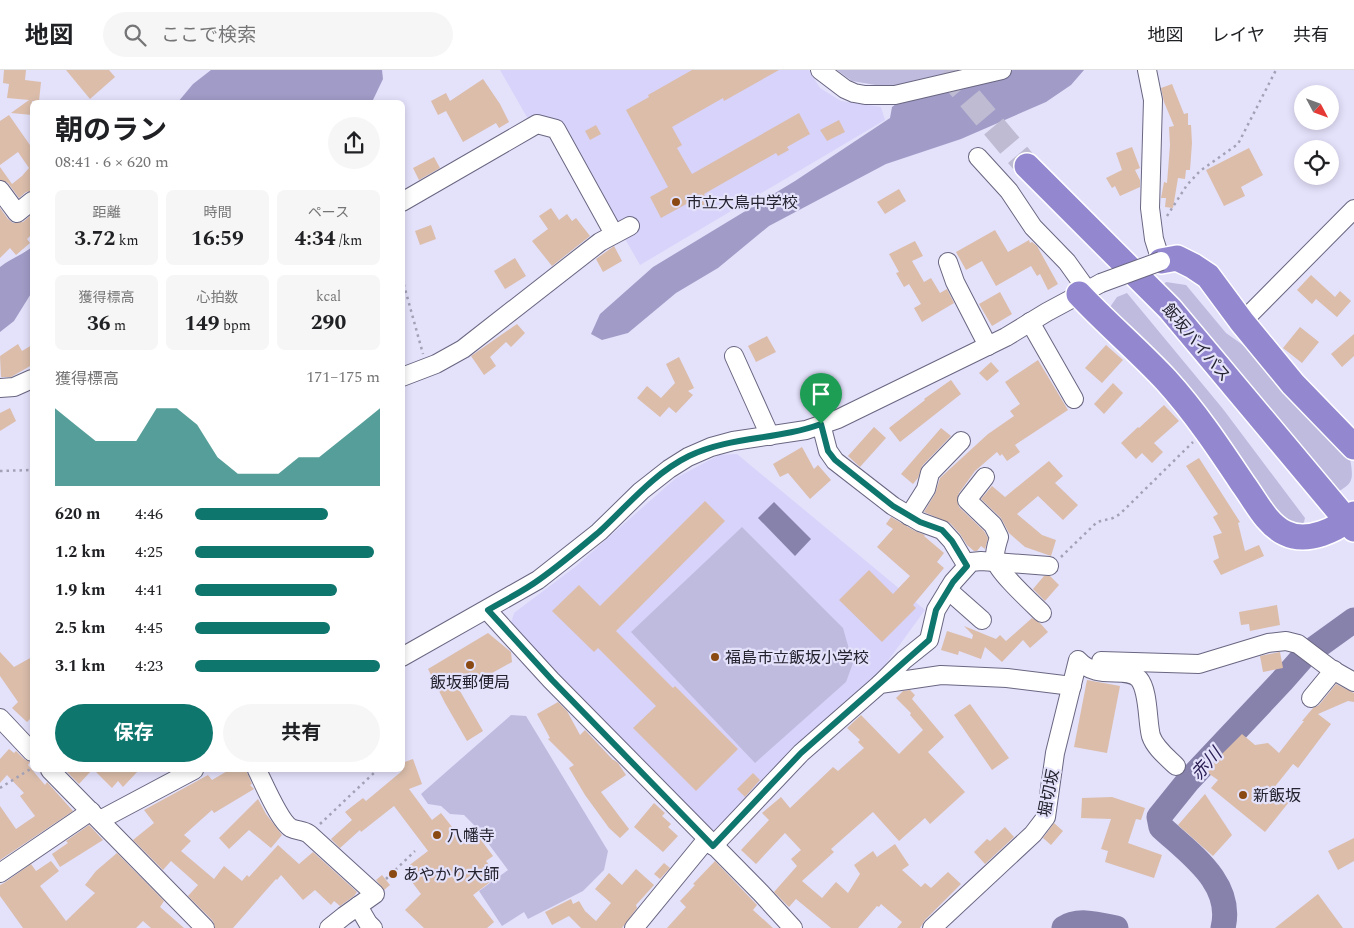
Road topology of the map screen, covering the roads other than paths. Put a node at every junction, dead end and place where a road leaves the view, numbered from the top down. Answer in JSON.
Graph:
{"nodes":[{"id":1,"x":820,"y":70,"type":"edge"},
{"id":2,"x":1002,"y":70,"type":"edge"},
{"id":3,"x":1147,"y":70,"type":"edge"},
{"id":4,"x":978,"y":158,"type":"dead end"},
{"id":5,"x":1027,"y":166,"type":"tunnel mouth"},
{"id":6,"x":0,"y":190,"type":"edge"},
{"id":7,"x":405,"y":200,"type":"edge"},
{"id":8,"x":30,"y":203,"type":"edge"},
{"id":9,"x":1354,"y":210,"type":"edge"},
{"id":10,"x":630,"y":226,"type":"dead end"},
{"id":11,"x":614,"y":234,"type":"junction"},
{"id":12,"x":1161,"y":261,"type":"junction"},
{"id":13,"x":948,"y":262,"type":"dead end"},
{"id":14,"x":1089,"y":289,"type":"junction"},
{"id":15,"x":1030,"y":322,"type":"junction"},
{"id":16,"x":1242,"y":322,"type":"junction"},
{"id":17,"x":988,"y":346,"type":"junction"},
{"id":18,"x":734,"y":356,"type":"dead end"},
{"id":19,"x":405,"y":376,"type":"edge"},
{"id":20,"x":30,"y":380,"type":"edge"},
{"id":21,"x":0,"y":388,"type":"edge"},
{"id":22,"x":1074,"y":399,"type":"dead end"},
{"id":23,"x":821,"y":424,"type":"junction"},
{"id":24,"x":770,"y":436,"type":"junction"},
{"id":25,"x":961,"y":441,"type":"dead end"},
{"id":26,"x":1354,"y":447,"type":"edge"},
{"id":27,"x":985,"y":477,"type":"dead end"},
{"id":28,"x":909,"y":516,"type":"junction"},
{"id":29,"x":1352,"y":522,"type":"edge"},
{"id":30,"x":995,"y":562,"type":"junction"},
{"id":31,"x":967,"y":566,"type":"junction"},
{"id":32,"x":1050,"y":566,"type":"road end"},
{"id":33,"x":948,"y":590,"type":"junction"},
{"id":34,"x":488,"y":610,"type":"junction"},
{"id":35,"x":1042,"y":613,"type":"dead end"},
{"id":36,"x":982,"y":620,"type":"dead end"},
{"id":37,"x":405,"y":655,"type":"edge"},
{"id":38,"x":1078,"y":660,"type":"junction"},
{"id":39,"x":1334,"y":670,"type":"junction"},
{"id":40,"x":1354,"y":682,"type":"edge"},
{"id":41,"x":880,"y":684,"type":"junction"},
{"id":42,"x":1072,"y":686,"type":"junction"},
{"id":43,"x":1311,"y":698,"type":"dead end"},
{"id":44,"x":0,"y":718,"type":"edge"},
{"id":45,"x":16,"y":734,"type":"edge"},
{"id":46,"x":30,"y":750,"type":"edge"},
{"id":47,"x":1176,"y":766,"type":"dead end"},
{"id":48,"x":52,"y":772,"type":"edge"},
{"id":49,"x":190,"y":772,"type":"edge"},
{"id":50,"x":258,"y":772,"type":"edge"},
{"id":51,"x":96,"y":815,"type":"junction"},
{"id":52,"x":710,"y":842,"type":"junction"},
{"id":53,"x":0,"y":872,"type":"edge"},
{"id":54,"x":358,"y":906,"type":"junction"},
{"id":55,"x":205,"y":928,"type":"edge"},
{"id":56,"x":329,"y":928,"type":"edge"},
{"id":57,"x":373,"y":928,"type":"edge"},
{"id":58,"x":634,"y":928,"type":"edge"},
{"id":59,"x":793,"y":928,"type":"edge"},
{"id":60,"x":932,"y":928,"type":"edge"}],
"edges":[{"from":1,"to":2,"type":"street"},
{"from":3,"to":12,"type":"street"},
{"from":4,"to":14,"type":"street"},
{"from":5,"to":29,"type":"highway","name":"飯坂バイパス"},
{"from":6,"to":8,"type":"street"},
{"from":7,"to":11,"type":"street"},
{"from":9,"to":16,"type":"street"},
{"from":10,"to":11,"type":"street"},
{"from":11,"to":19,"type":"street"},
{"from":12,"to":14,"type":"street","bridge":true},
{"from":12,"to":16,"type":"highway"},
{"from":13,"to":17,"type":"street"},
{"from":14,"to":15,"type":"street"},
{"from":14,"to":29,"type":"highway"},
{"from":15,"to":17,"type":"street"},
{"from":15,"to":22,"type":"street"},
{"from":16,"to":26,"type":"highway"},
{"from":17,"to":23,"type":"street"},
{"from":18,"to":24,"type":"street"},
{"from":20,"to":21,"type":"street"},
{"from":23,"to":24,"type":"street"},
{"from":23,"to":28,"type":"street"},
{"from":24,"to":34,"type":"street"},
{"from":25,"to":28,"type":"street"},
{"from":27,"to":30,"type":"street"},
{"from":28,"to":31,"type":"street"},
{"from":30,"to":31,"type":"street"},
{"from":30,"to":32,"type":"street"},
{"from":30,"to":35,"type":"street"},
{"from":31,"to":33,"type":"street"},
{"from":33,"to":36,"type":"street"},
{"from":33,"to":41,"type":"street"},
{"from":34,"to":37,"type":"street"},
{"from":34,"to":52,"type":"street"},
{"from":38,"to":39,"type":"street"},
{"from":38,"to":42,"type":"street","name":"堀切坂"},
{"from":38,"to":47,"type":"street"},
{"from":39,"to":40,"type":"street"},
{"from":39,"to":43,"type":"street"},
{"from":41,"to":42,"type":"street"},
{"from":41,"to":52,"type":"street"},
{"from":42,"to":60,"type":"street","name":"堀切坂"},
{"from":44,"to":45,"type":"street"},
{"from":45,"to":46,"type":"street"},
{"from":48,"to":51,"type":"street"},
{"from":49,"to":51,"type":"street"},
{"from":50,"to":54,"type":"street"},
{"from":51,"to":53,"type":"street"},
{"from":51,"to":55,"type":"street"},
{"from":52,"to":58,"type":"street"},
{"from":52,"to":59,"type":"street"},
{"from":54,"to":56,"type":"street"},
{"from":54,"to":57,"type":"street"}]}
